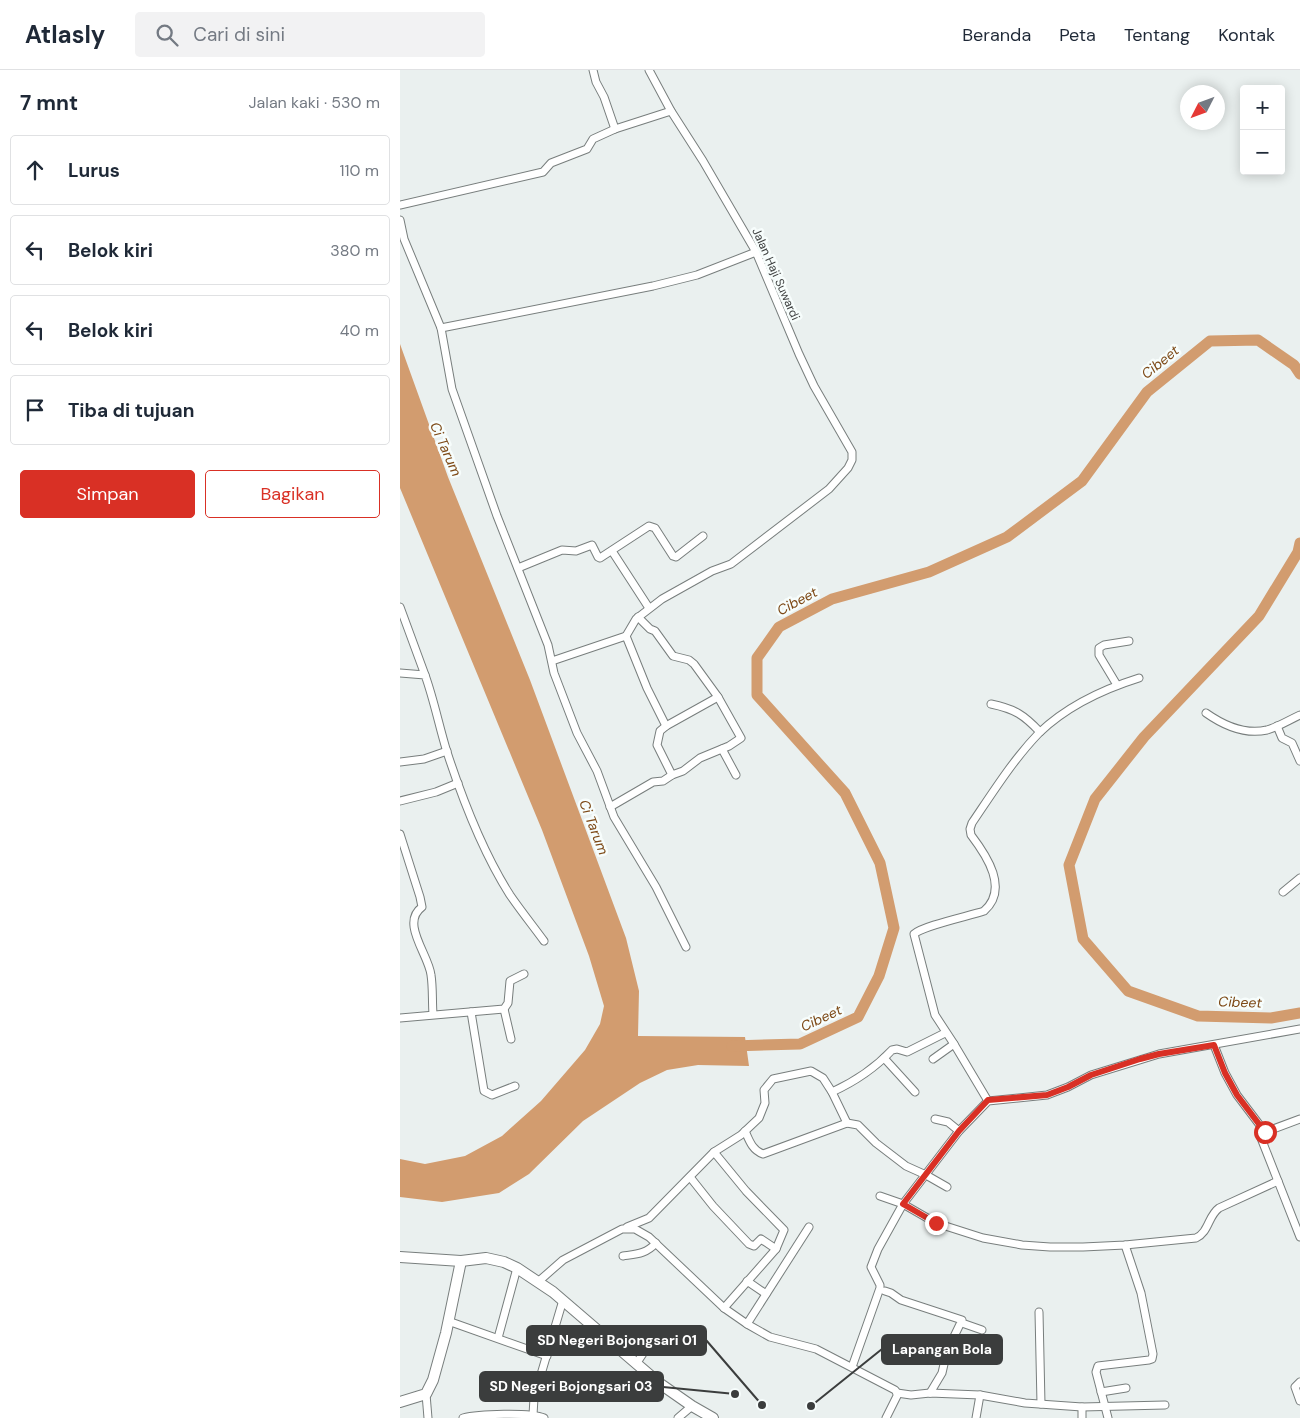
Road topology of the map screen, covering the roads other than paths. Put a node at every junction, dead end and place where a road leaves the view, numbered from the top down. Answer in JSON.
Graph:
{"nodes":[{"id":1,"x":593,"y":70,"type":"edge"},
{"id":2,"x":649,"y":70,"type":"edge"},
{"id":3,"x":671,"y":111,"type":"junction"},
{"id":4,"x":615,"y":129,"type":"junction"},
{"id":5,"x":400,"y":205,"type":"edge"},
{"id":6,"x":400,"y":220,"type":"edge"},
{"id":7,"x":756,"y":252,"type":"junction"},
{"id":8,"x":441,"y":328,"type":"junction"},
{"id":9,"x":702,"y":536,"type":"dead end"},
{"id":10,"x":612,"y":551,"type":"junction"},
{"id":11,"x":518,"y":568,"type":"junction"},
{"id":12,"x":400,"y":607,"type":"edge"},
{"id":13,"x":649,"y":608,"type":"junction"},
{"id":14,"x":638,"y":617,"type":"junction"},
{"id":15,"x":626,"y":636,"type":"junction"},
{"id":16,"x":1130,"y":641,"type":"dead end"},
{"id":17,"x":552,"y":661,"type":"junction"},
{"id":18,"x":400,"y":673,"type":"edge"},
{"id":19,"x":424,"y":675,"type":"junction"},
{"id":20,"x":1139,"y":678,"type":"dead end"},
{"id":21,"x":1117,"y":685,"type":"junction"},
{"id":22,"x":718,"y":697,"type":"junction"},
{"id":23,"x":991,"y":704,"type":"dead end"},
{"id":24,"x":1206,"y":713,"type":"dead end"},
{"id":25,"x":1300,"y":716,"type":"edge"},
{"id":26,"x":666,"y":726,"type":"junction"},
{"id":27,"x":1277,"y":726,"type":"junction"},
{"id":28,"x":1040,"y":732,"type":"junction"},
{"id":29,"x":722,"y":749,"type":"junction"},
{"id":30,"x":447,"y":751,"type":"junction"},
{"id":31,"x":1300,"y":761,"type":"edge"},
{"id":32,"x":400,"y":762,"type":"edge"},
{"id":33,"x":672,"y":775,"type":"junction"},
{"id":34,"x":736,"y":775,"type":"dead end"},
{"id":35,"x":458,"y":783,"type":"junction"},
{"id":36,"x":400,"y":801,"type":"edge"},
{"id":37,"x":610,"y":807,"type":"junction"},
{"id":38,"x":400,"y":834,"type":"edge"},
{"id":39,"x":1300,"y":878,"type":"edge"},
{"id":40,"x":1283,"y":892,"type":"dead end"},
{"id":41,"x":544,"y":941,"type":"dead end"},
{"id":42,"x":686,"y":947,"type":"dead end"},
{"id":43,"x":524,"y":974,"type":"dead end"},
{"id":44,"x":504,"y":1009,"type":"junction"},
{"id":45,"x":471,"y":1012,"type":"junction"},
{"id":46,"x":433,"y":1014,"type":"junction"},
{"id":47,"x":400,"y":1018,"type":"edge"},
{"id":48,"x":1300,"y":1030,"type":"edge"},
{"id":49,"x":946,"y":1033,"type":"junction"},
{"id":50,"x":511,"y":1039,"type":"dead end"},
{"id":51,"x":954,"y":1044,"type":"junction"},
{"id":52,"x":1214,"y":1045,"type":"junction"},
{"id":53,"x":884,"y":1058,"type":"junction"},
{"id":54,"x":933,"y":1059,"type":"dead end"},
{"id":55,"x":515,"y":1086,"type":"dead end"},
{"id":56,"x":832,"y":1092,"type":"junction"},
{"id":57,"x":915,"y":1092,"type":"dead end"},
{"id":58,"x":988,"y":1100,"type":"junction"},
{"id":59,"x":935,"y":1119,"type":"dead end"},
{"id":60,"x":1300,"y":1119,"type":"edge"},
{"id":61,"x":847,"y":1123,"type":"junction"},
{"id":62,"x":745,"y":1131,"type":"junction"},
{"id":63,"x":959,"y":1131,"type":"junction"},
{"id":64,"x":1265,"y":1132,"type":"junction"},
{"id":65,"x":714,"y":1152,"type":"junction"},
{"id":66,"x":926,"y":1175,"type":"junction"},
{"id":67,"x":690,"y":1177,"type":"junction"},
{"id":68,"x":1278,"y":1181,"type":"junction"},
{"id":69,"x":947,"y":1187,"type":"dead end"},
{"id":70,"x":880,"y":1196,"type":"dead end"},
{"id":71,"x":903,"y":1204,"type":"junction"},
{"id":72,"x":809,"y":1227,"type":"dead end"},
{"id":73,"x":622,"y":1230,"type":"junction"},
{"id":74,"x":1300,"y":1237,"type":"edge"},
{"id":75,"x":656,"y":1243,"type":"junction"},
{"id":76,"x":1125,"y":1245,"type":"junction"},
{"id":77,"x":776,"y":1249,"type":"junction"},
{"id":78,"x":623,"y":1256,"type":"dead end"},
{"id":79,"x":400,"y":1257,"type":"edge"},
{"id":80,"x":461,"y":1261,"type":"junction"},
{"id":81,"x":517,"y":1268,"type":"junction"},
{"id":82,"x":538,"y":1281,"type":"junction"},
{"id":83,"x":747,"y":1281,"type":"junction"},
{"id":84,"x":885,"y":1291,"type":"dead end"},
{"id":85,"x":766,"y":1294,"type":"junction"},
{"id":86,"x":563,"y":1300,"type":"junction"},
{"id":87,"x":724,"y":1308,"type":"junction"},
{"id":88,"x":1039,"y":1312,"type":"dead end"},
{"id":89,"x":448,"y":1321,"type":"junction"},
{"id":90,"x":962,"y":1323,"type":"junction"},
{"id":91,"x":747,"y":1324,"type":"junction"},
{"id":92,"x":982,"y":1330,"type":"dead end"},
{"id":93,"x":498,"y":1338,"type":"junction"},
{"id":94,"x":652,"y":1340,"type":"dead end"},
{"id":95,"x":547,"y":1356,"type":"junction"},
{"id":96,"x":636,"y":1364,"type":"junction"},
{"id":97,"x":852,"y":1367,"type":"junction"},
{"id":98,"x":1300,"y":1382,"type":"edge"},
{"id":99,"x":1126,"y":1388,"type":"dead end"},
{"id":100,"x":897,"y":1392,"type":"junction"},
{"id":101,"x":1101,"y":1392,"type":"junction"},
{"id":102,"x":930,"y":1393,"type":"junction"},
{"id":103,"x":426,"y":1394,"type":"junction"},
{"id":104,"x":980,"y":1395,"type":"junction"},
{"id":105,"x":1300,"y":1401,"type":"edge"},
{"id":106,"x":400,"y":1402,"type":"edge"},
{"id":107,"x":1041,"y":1404,"type":"junction"},
{"id":108,"x":692,"y":1406,"type":"junction"},
{"id":109,"x":1165,"y":1406,"type":"dead end"},
{"id":110,"x":1082,"y":1407,"type":"junction"},
{"id":111,"x":1104,"y":1407,"type":"junction"},
{"id":112,"x":533,"y":1415,"type":"junction"},
{"id":113,"x":428,"y":1418,"type":"edge"},
{"id":114,"x":463,"y":1418,"type":"edge"},
{"id":115,"x":544,"y":1418,"type":"edge"},
{"id":116,"x":678,"y":1418,"type":"edge"},
{"id":117,"x":712,"y":1418,"type":"edge"},
{"id":118,"x":886,"y":1418,"type":"edge"},
{"id":119,"x":976,"y":1418,"type":"edge"},
{"id":120,"x":1082,"y":1418,"type":"edge"},
{"id":121,"x":1108,"y":1418,"type":"edge"}],
"edges":[{"from":1,"to":4,"type":"street"},
{"from":2,"to":3,"type":"street","name":"Jalan Haji Suwardi"},
{"from":3,"to":4,"type":"street"},
{"from":3,"to":7,"type":"street","name":"Jalan Haji Suwardi"},
{"from":4,"to":5,"type":"street"},
{"from":6,"to":8,"type":"street"},
{"from":7,"to":8,"type":"street"},
{"from":7,"to":13,"type":"street","name":"Jalan Haji Suwardi"},
{"from":8,"to":11,"type":"street"},
{"from":9,"to":10,"type":"street"},
{"from":10,"to":11,"type":"street"},
{"from":10,"to":13,"type":"street"},
{"from":11,"to":17,"type":"street"},
{"from":12,"to":19,"type":"street"},
{"from":13,"to":14,"type":"street","name":"Jalan Haji Suwardi"},
{"from":14,"to":15,"type":"street","name":"Jalan Haji Suwardi"},
{"from":14,"to":22,"type":"street"},
{"from":15,"to":17,"type":"street"},
{"from":15,"to":26,"type":"street"},
{"from":16,"to":21,"type":"street"},
{"from":17,"to":37,"type":"street"},
{"from":18,"to":19,"type":"street"},
{"from":19,"to":30,"type":"street"},
{"from":20,"to":21,"type":"street"},
{"from":21,"to":28,"type":"street"},
{"from":22,"to":26,"type":"street"},
{"from":22,"to":29,"type":"street"},
{"from":23,"to":28,"type":"street"},
{"from":24,"to":27,"type":"street"},
{"from":25,"to":27,"type":"street"},
{"from":26,"to":33,"type":"street"},
{"from":27,"to":31,"type":"street"},
{"from":28,"to":49,"type":"street"},
{"from":29,"to":33,"type":"street"},
{"from":29,"to":34,"type":"street"},
{"from":30,"to":32,"type":"street"},
{"from":30,"to":35,"type":"street"},
{"from":33,"to":37,"type":"street"},
{"from":35,"to":36,"type":"street"},
{"from":35,"to":41,"type":"street"},
{"from":37,"to":42,"type":"street"},
{"from":38,"to":46,"type":"street"},
{"from":39,"to":40,"type":"street"},
{"from":43,"to":44,"type":"street"},
{"from":44,"to":45,"type":"street"},
{"from":44,"to":50,"type":"street"},
{"from":45,"to":46,"type":"street"},
{"from":45,"to":55,"type":"street"},
{"from":46,"to":47,"type":"street"},
{"from":48,"to":52,"type":"street"},
{"from":49,"to":51,"type":"street"},
{"from":49,"to":53,"type":"street"},
{"from":51,"to":54,"type":"street"},
{"from":51,"to":58,"type":"street"},
{"from":52,"to":58,"type":"street"},
{"from":52,"to":64,"type":"street"},
{"from":53,"to":56,"type":"street"},
{"from":53,"to":57,"type":"street"},
{"from":56,"to":61,"type":"street"},
{"from":56,"to":62,"type":"street"},
{"from":58,"to":63,"type":"street"},
{"from":59,"to":63,"type":"street"},
{"from":60,"to":64,"type":"street"},
{"from":61,"to":62,"type":"street"},
{"from":61,"to":66,"type":"street"},
{"from":62,"to":65,"type":"street"},
{"from":63,"to":66,"type":"street"},
{"from":64,"to":68,"type":"street"},
{"from":65,"to":67,"type":"street"},
{"from":65,"to":77,"type":"street"},
{"from":66,"to":69,"type":"street"},
{"from":66,"to":71,"type":"street"},
{"from":67,"to":73,"type":"street"},
{"from":67,"to":77,"type":"street"},
{"from":68,"to":74,"type":"street"},
{"from":68,"to":76,"type":"street"},
{"from":70,"to":71,"type":"street"},
{"from":71,"to":76,"type":"street"},
{"from":71,"to":97,"type":"street"},
{"from":72,"to":85,"type":"street"},
{"from":73,"to":75,"type":"street"},
{"from":73,"to":82,"type":"street"},
{"from":75,"to":78,"type":"street"},
{"from":75,"to":87,"type":"street"},
{"from":76,"to":101,"type":"street"},
{"from":77,"to":83,"type":"street"},
{"from":79,"to":80,"type":"street"},
{"from":80,"to":81,"type":"street"},
{"from":80,"to":89,"type":"street"},
{"from":81,"to":82,"type":"street"},
{"from":81,"to":93,"type":"street"},
{"from":82,"to":86,"type":"street"},
{"from":83,"to":85,"type":"street"},
{"from":83,"to":87,"type":"street"},
{"from":84,"to":90,"type":"street"},
{"from":85,"to":91,"type":"street"},
{"from":86,"to":95,"type":"street"},
{"from":86,"to":96,"type":"street"},
{"from":87,"to":91,"type":"street"},
{"from":88,"to":107,"type":"street"},
{"from":89,"to":93,"type":"street"},
{"from":89,"to":103,"type":"street"},
{"from":90,"to":92,"type":"street"},
{"from":90,"to":102,"type":"street"},
{"from":91,"to":97,"type":"street"},
{"from":93,"to":95,"type":"street"},
{"from":94,"to":96,"type":"street"},
{"from":95,"to":112,"type":"street"},
{"from":96,"to":108,"type":"street"},
{"from":97,"to":100,"type":"street"},
{"from":98,"to":105,"type":"street"},
{"from":99,"to":101,"type":"street"},
{"from":100,"to":102,"type":"street"},
{"from":100,"to":118,"type":"street"},
{"from":101,"to":111,"type":"street"},
{"from":102,"to":104,"type":"street"},
{"from":103,"to":106,"type":"street"},
{"from":103,"to":113,"type":"street"},
{"from":104,"to":107,"type":"street"},
{"from":104,"to":119,"type":"street"},
{"from":107,"to":110,"type":"street"},
{"from":108,"to":116,"type":"street"},
{"from":108,"to":117,"type":"street"},
{"from":109,"to":111,"type":"street"},
{"from":110,"to":111,"type":"street"},
{"from":110,"to":120,"type":"street"},
{"from":111,"to":121,"type":"street"},
{"from":112,"to":114,"type":"street"},
{"from":112,"to":115,"type":"street"}]}
